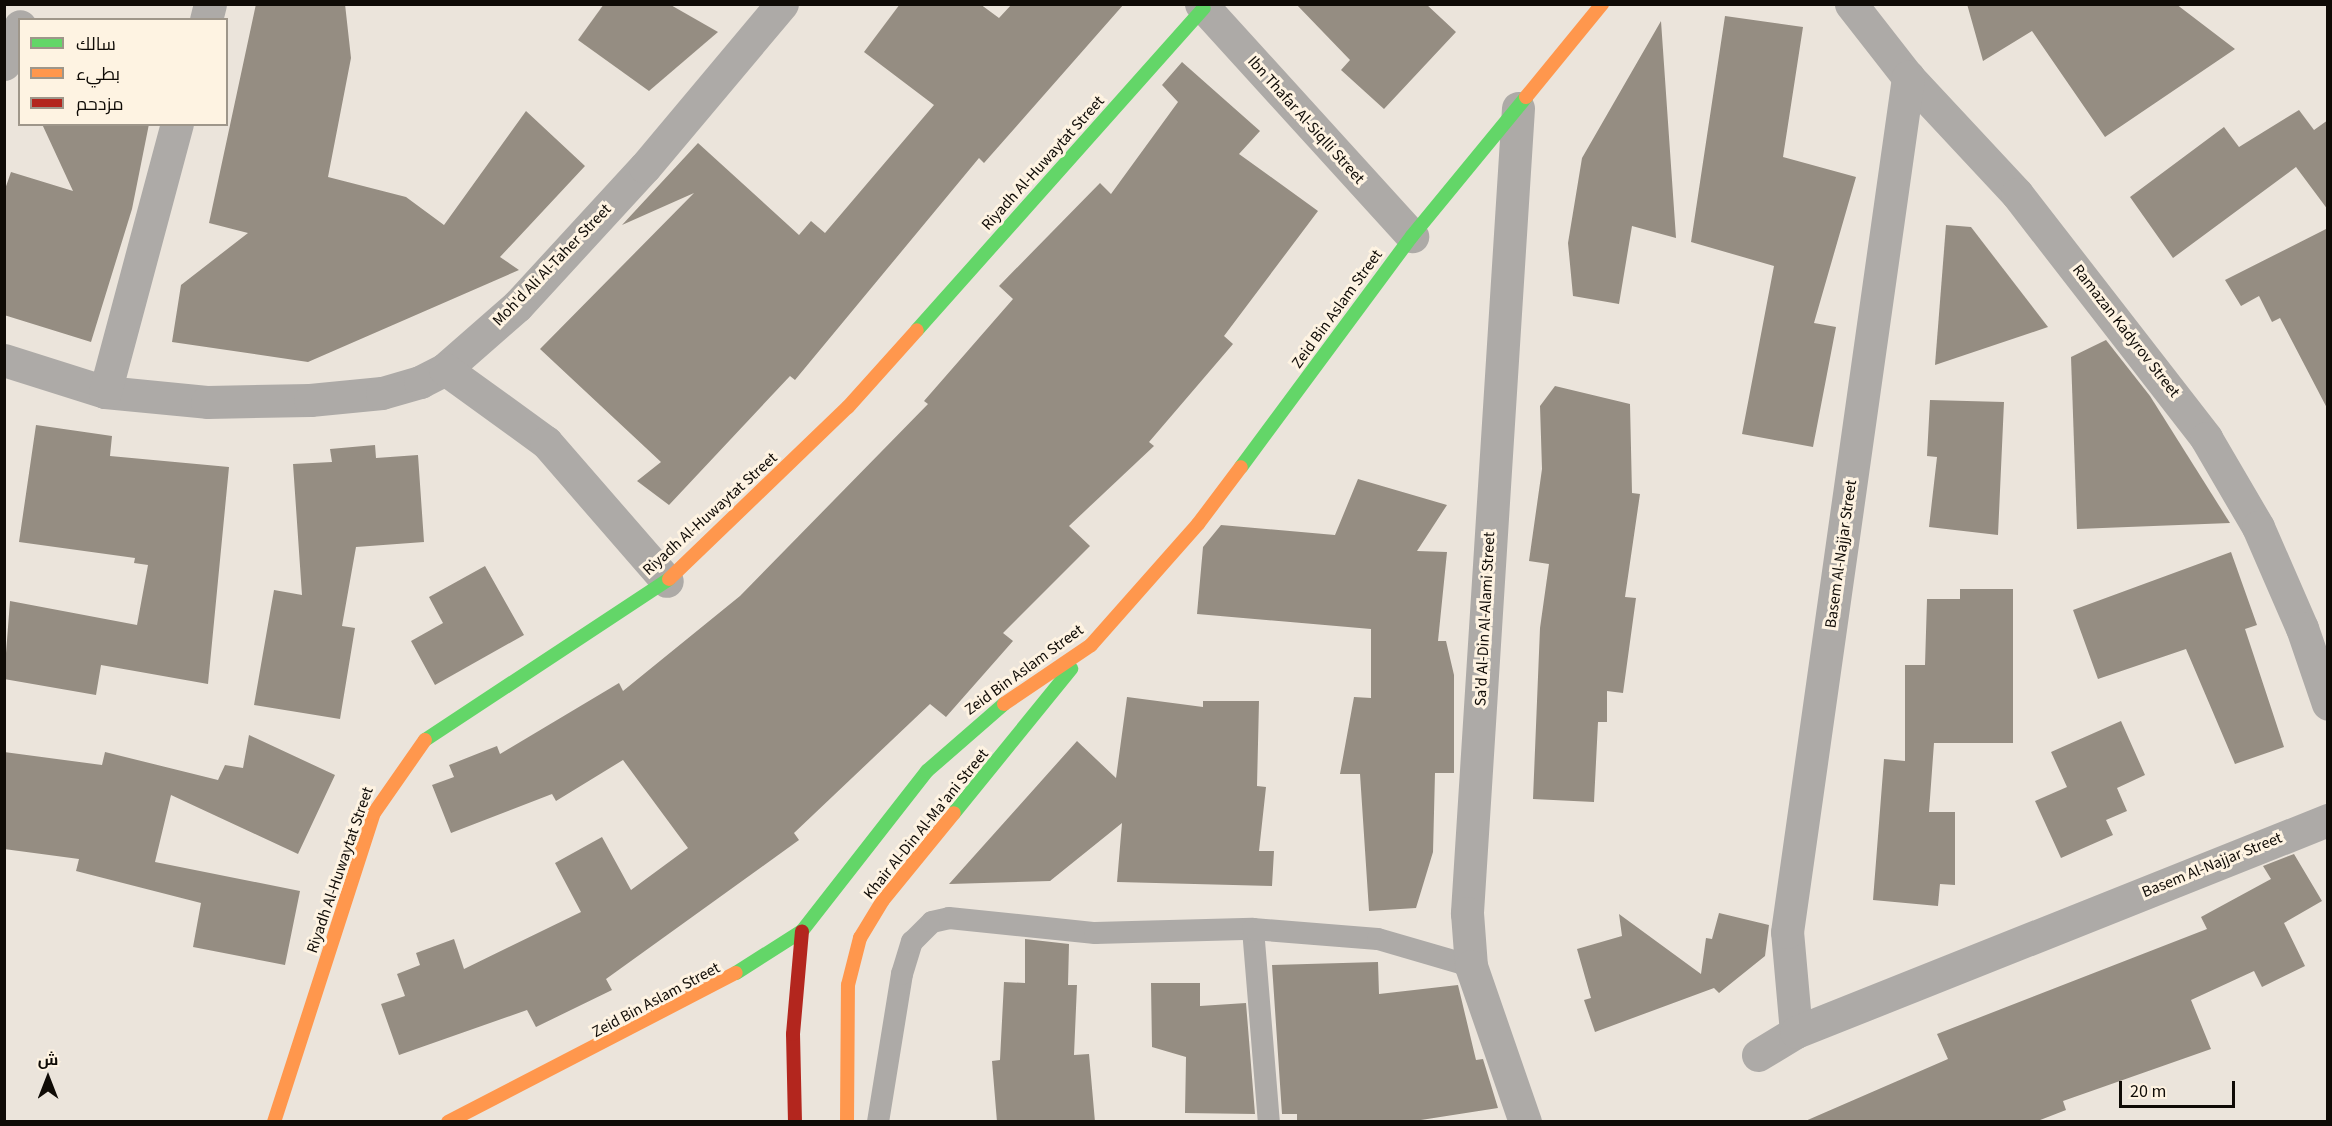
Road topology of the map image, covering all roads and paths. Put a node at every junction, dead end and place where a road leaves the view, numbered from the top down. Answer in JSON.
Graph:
{"nodes":[{"id":1,"x":782,"y":4,"type":"edge"},
{"id":2,"x":1602,"y":4,"type":"edge"},
{"id":3,"x":1851,"y":4,"type":"edge"},
{"id":4,"x":1203,"y":6,"type":"edge"},
{"id":5,"x":18,"y":31,"type":"edge"},
{"id":6,"x":4,"y":64,"type":"edge"},
{"id":7,"x":1908,"y":77,"type":"junction"},
{"id":8,"x":1518,"y":108,"type":"junction"},
{"id":9,"x":176,"y":126,"type":"edge"},
{"id":10,"x":1412,"y":236,"type":"junction"},
{"id":11,"x":4,"y":360,"type":"edge"},
{"id":12,"x":445,"y":369,"type":"junction"},
{"id":13,"x":105,"y":392,"type":"junction"},
{"id":14,"x":667,"y":581,"type":"junction"},
{"id":15,"x":1091,"y":645,"type":"junction"},
{"id":16,"x":2328,"y":704,"type":"edge"},
{"id":17,"x":2328,"y":820,"type":"edge"},
{"id":18,"x":1253,"y":929,"type":"junction"},
{"id":19,"x":802,"y":931,"type":"junction"},
{"id":20,"x":1471,"y":966,"type":"junction"},
{"id":21,"x":1796,"y":1032,"type":"junction"},
{"id":22,"x":1758,"y":1055,"type":"dead end"},
{"id":23,"x":274,"y":1122,"type":"edge"},
{"id":24,"x":448,"y":1122,"type":"edge"},
{"id":25,"x":795,"y":1122,"type":"edge"},
{"id":26,"x":847,"y":1122,"type":"edge"},
{"id":27,"x":878,"y":1122,"type":"edge"},
{"id":28,"x":1269,"y":1122,"type":"edge"},
{"id":29,"x":1525,"y":1122,"type":"edge"}],
"edges":[{"from":1,"to":12,"type":"street","name":"Moh'd Ali Al-Taher Street"},
{"from":2,"to":8,"type":"street","name":"Zeid Bin Aslam Street"},
{"from":3,"to":7,"type":"street","name":"Ramazan Kadyrov Street"},
{"from":4,"to":10,"type":"street","name":"Ibn Thafar Al-Siqlli Street"},
{"from":4,"to":14,"type":"street","name":"Riyadh Al-Huwaytat Street"},
{"from":5,"to":6,"type":"street"},
{"from":7,"to":16,"type":"street","name":"Ramazan Kadyrov Street"},
{"from":7,"to":21,"type":"street","name":"Basem Al-Najjar Street"},
{"from":8,"to":10,"type":"street","name":"Zeid Bin Aslam Street"},
{"from":8,"to":20,"type":"street","name":"Sa'd Al-Din Al-Alami Street"},
{"from":9,"to":13,"type":"street"},
{"from":10,"to":15,"type":"street","name":"Zeid Bin Aslam Street"},
{"from":11,"to":13,"type":"street","name":"Moh'd Ali Al-Taher Street"},
{"from":12,"to":13,"type":"street","name":"Moh'd Ali Al-Taher Street"},
{"from":12,"to":14,"type":"street"},
{"from":14,"to":23,"type":"street","name":"Riyadh Al-Huwaytat Street"},
{"from":15,"to":19,"type":"street","name":"Zeid Bin Aslam Street"},
{"from":15,"to":26,"type":"street","name":"Khair Al-Din Al-Ma'ani Street"},
{"from":17,"to":21,"type":"street","name":"Basem Al-Najjar Street"},
{"from":18,"to":20,"type":"lane"},
{"from":18,"to":27,"type":"lane"},
{"from":18,"to":28,"type":"lane"},
{"from":19,"to":24,"type":"street","name":"Zeid Bin Aslam Street"},
{"from":19,"to":25,"type":"street"},
{"from":20,"to":29,"type":"street","name":"Sa'd Al-Din Al-Alami Street"},
{"from":21,"to":22,"type":"street","name":"Basem Al-Najjar Street"}]}
